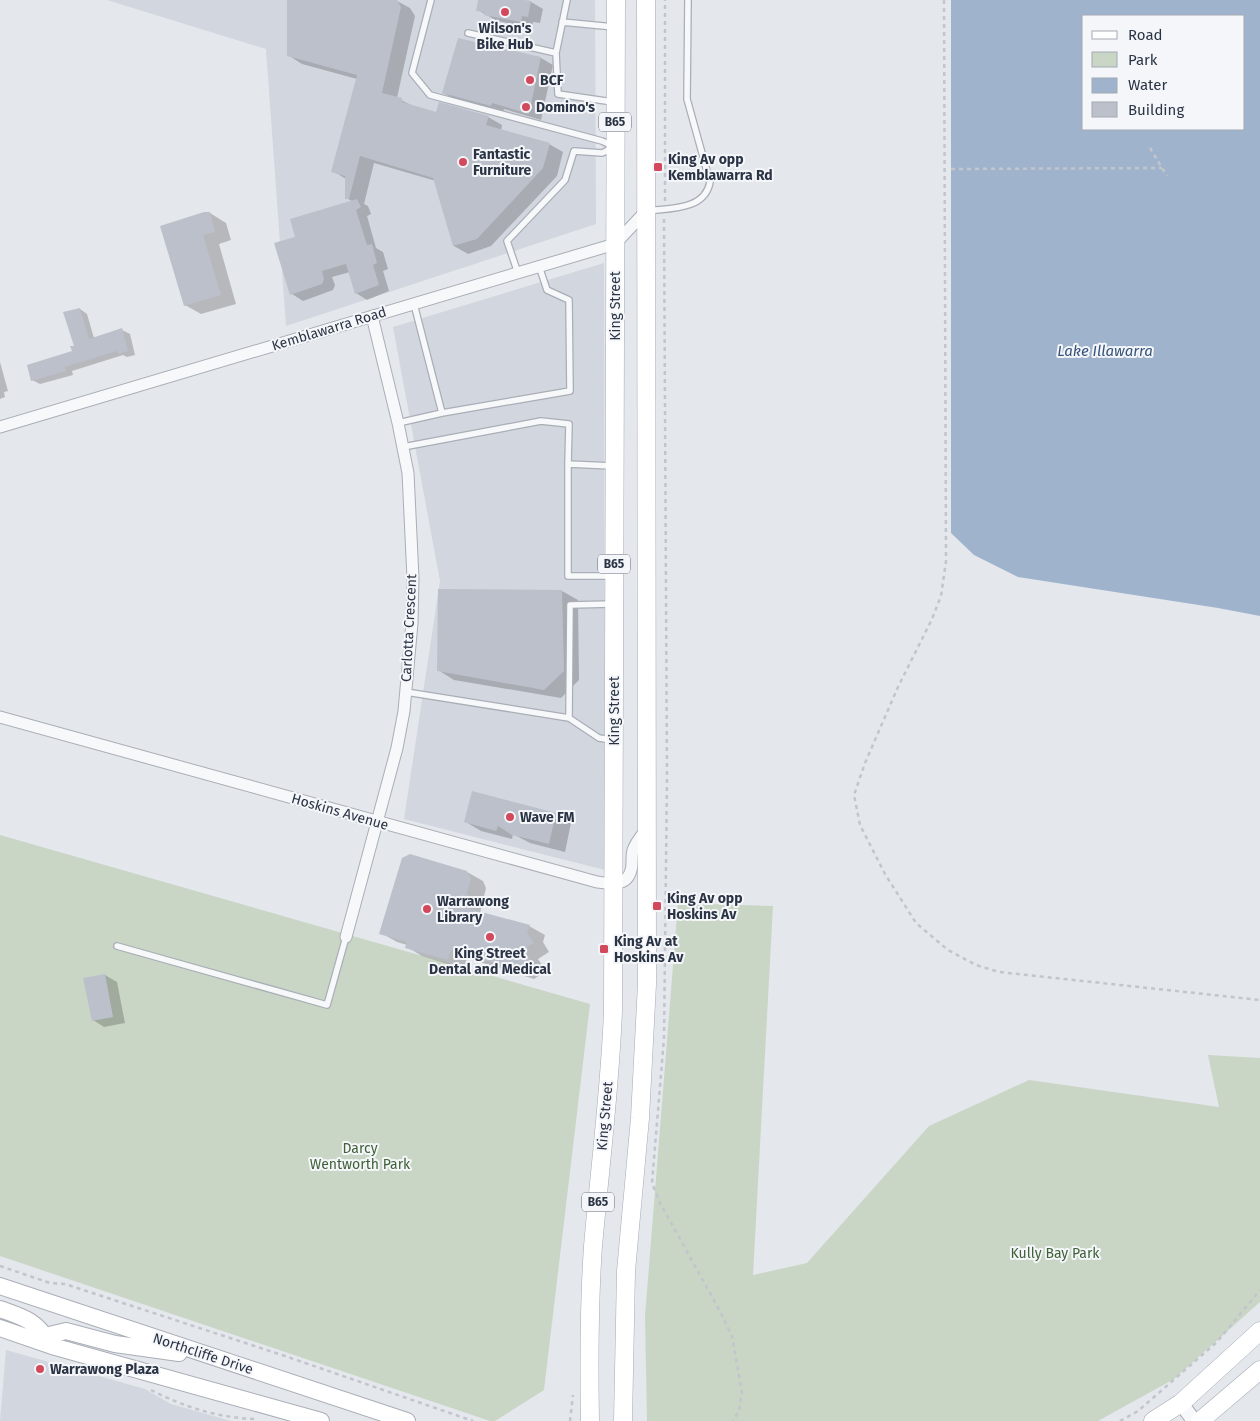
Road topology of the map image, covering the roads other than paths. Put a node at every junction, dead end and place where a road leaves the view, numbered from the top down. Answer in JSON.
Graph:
{"nodes":[{"id":1,"x":431,"y":0,"type":"edge"},
{"id":2,"x":566,"y":0,"type":"edge"},
{"id":3,"x":616,"y":0,"type":"edge"},
{"id":4,"x":646,"y":0,"type":"edge"},
{"id":5,"x":688,"y":0,"type":"edge"},
{"id":6,"x":562,"y":22,"type":"junction"},
{"id":7,"x":616,"y":27,"type":"junction"},
{"id":8,"x":468,"y":33,"type":"dead end"},
{"id":9,"x":556,"y":53,"type":"junction"},
{"id":10,"x":615,"y":103,"type":"junction"},
{"id":11,"x":615,"y":147,"type":"junction"},
{"id":12,"x":646,"y":211,"type":"junction"},
{"id":13,"x":615,"y":244,"type":"junction"},
{"id":14,"x":539,"y":266,"type":"junction"},
{"id":15,"x":518,"y":273,"type":"junction"},
{"id":16,"x":414,"y":304,"type":"junction"},
{"id":17,"x":372,"y":316,"type":"junction"},
{"id":18,"x":442,"y":413,"type":"junction"},
{"id":19,"x":398,"y":423,"type":"junction"},
{"id":20,"x":0,"y":427,"type":"edge"},
{"id":21,"x":403,"y":447,"type":"junction"},
{"id":22,"x":568,"y":464,"type":"junction"},
{"id":23,"x":615,"y":466,"type":"junction"},
{"id":24,"x":614,"y":576,"type":"junction"},
{"id":25,"x":614,"y":604,"type":"junction"},
{"id":26,"x":406,"y":692,"type":"junction"},
{"id":27,"x":0,"y":717,"type":"edge"},
{"id":28,"x":569,"y":718,"type":"junction"},
{"id":29,"x":614,"y":740,"type":"junction"},
{"id":30,"x":378,"y":823,"type":"junction"},
{"id":31,"x":646,"y":830,"type":"junction"},
{"id":32,"x":613,"y":884,"type":"junction"},
{"id":33,"x":346,"y":937,"type":"joint"},
{"id":34,"x":117,"y":946,"type":"dead end"},
{"id":35,"x":0,"y":1286,"type":"edge"},
{"id":36,"x":0,"y":1309,"type":"edge"},
{"id":37,"x":0,"y":1328,"type":"edge"},
{"id":38,"x":1260,"y":1331,"type":"edge"},
{"id":39,"x":43,"y":1340,"type":"junction"},
{"id":40,"x":206,"y":1355,"type":"junction"},
{"id":41,"x":1260,"y":1370,"type":"edge"},
{"id":42,"x":590,"y":1401,"type":"junction"},
{"id":43,"x":1180,"y":1403,"type":"junction"},
{"id":44,"x":321,"y":1421,"type":"edge"},
{"id":45,"x":407,"y":1421,"type":"edge"},
{"id":46,"x":581,"y":1421,"type":"edge"},
{"id":47,"x":590,"y":1421,"type":"edge"},
{"id":48,"x":623,"y":1421,"type":"edge"},
{"id":49,"x":1153,"y":1421,"type":"edge"},
{"id":50,"x":1194,"y":1421,"type":"edge"},
{"id":51,"x":1200,"y":1421,"type":"edge"}],
"edges":[{"from":1,"to":11,"type":"lane"},
{"from":2,"to":6,"type":"lane"},
{"from":3,"to":7,"type":"main road","name":"King Street","number":"B65"},
{"from":4,"to":12,"type":"main road","number":"B65"},
{"from":5,"to":12,"type":"lane"},
{"from":6,"to":7,"type":"lane"},
{"from":6,"to":9,"type":"lane"},
{"from":7,"to":10,"type":"main road","name":"King Street","number":"B65"},
{"from":8,"to":9,"type":"lane"},
{"from":9,"to":10,"type":"lane"},
{"from":10,"to":11,"type":"main road","name":"King Street","number":"B65"},
{"from":11,"to":13,"type":"main road","name":"King Street","number":"B65"},
{"from":11,"to":15,"type":"lane"},
{"from":12,"to":13,"type":"street"},
{"from":12,"to":31,"type":"main road","number":"B65"},
{"from":13,"to":14,"type":"street","name":"Kemblawarra Road"},
{"from":13,"to":23,"type":"main road","name":"King Street","number":"B65"},
{"from":14,"to":15,"type":"street","name":"Kemblawarra Road"},
{"from":14,"to":18,"type":"lane"},
{"from":15,"to":16,"type":"street","name":"Kemblawarra Road"},
{"from":16,"to":17,"type":"street","name":"Kemblawarra Road"},
{"from":16,"to":18,"type":"lane"},
{"from":17,"to":19,"type":"street","name":"Carlotta Crescent"},
{"from":17,"to":20,"type":"street","name":"Kemblawarra Road"},
{"from":18,"to":19,"type":"lane"},
{"from":19,"to":21,"type":"street","name":"Carlotta Crescent"},
{"from":21,"to":22,"type":"lane"},
{"from":21,"to":26,"type":"street","name":"Carlotta Crescent"},
{"from":22,"to":23,"type":"lane"},
{"from":22,"to":24,"type":"lane"},
{"from":23,"to":24,"type":"main road","name":"King Street","number":"B65"},
{"from":24,"to":25,"type":"main road","name":"King Street","number":"B65"},
{"from":25,"to":28,"type":"lane"},
{"from":25,"to":29,"type":"main road","name":"King Street","number":"B65"},
{"from":26,"to":28,"type":"lane"},
{"from":26,"to":30,"type":"street","name":"Carlotta Crescent"},
{"from":27,"to":30,"type":"street","name":"Hoskins Avenue"},
{"from":28,"to":29,"type":"lane"},
{"from":29,"to":32,"type":"main road","name":"King Street","number":"B65"},
{"from":30,"to":32,"type":"street","name":"Hoskins Avenue"},
{"from":30,"to":33,"type":"street","name":"Carlotta Crescent"},
{"from":31,"to":32,"type":"street"},
{"from":31,"to":48,"type":"main road","number":"B65"},
{"from":32,"to":42,"type":"main road","name":"King Street","number":"B65"},
{"from":33,"to":34,"type":"lane"},
{"from":35,"to":40,"type":"main road","name":"Northcliffe Drive"},
{"from":36,"to":39,"type":"main road"},
{"from":37,"to":39,"type":"main road"},
{"from":38,"to":43,"type":"main road"},
{"from":39,"to":40,"type":"main road"},
{"from":39,"to":44,"type":"main road"},
{"from":40,"to":45,"type":"main road","name":"Northcliffe Drive"},
{"from":41,"to":51,"type":"main road"},
{"from":42,"to":46,"type":"main road"},
{"from":42,"to":47,"type":"main road","name":"King Street","number":"B65"},
{"from":43,"to":49,"type":"main road"},
{"from":43,"to":50,"type":"street"}]}
